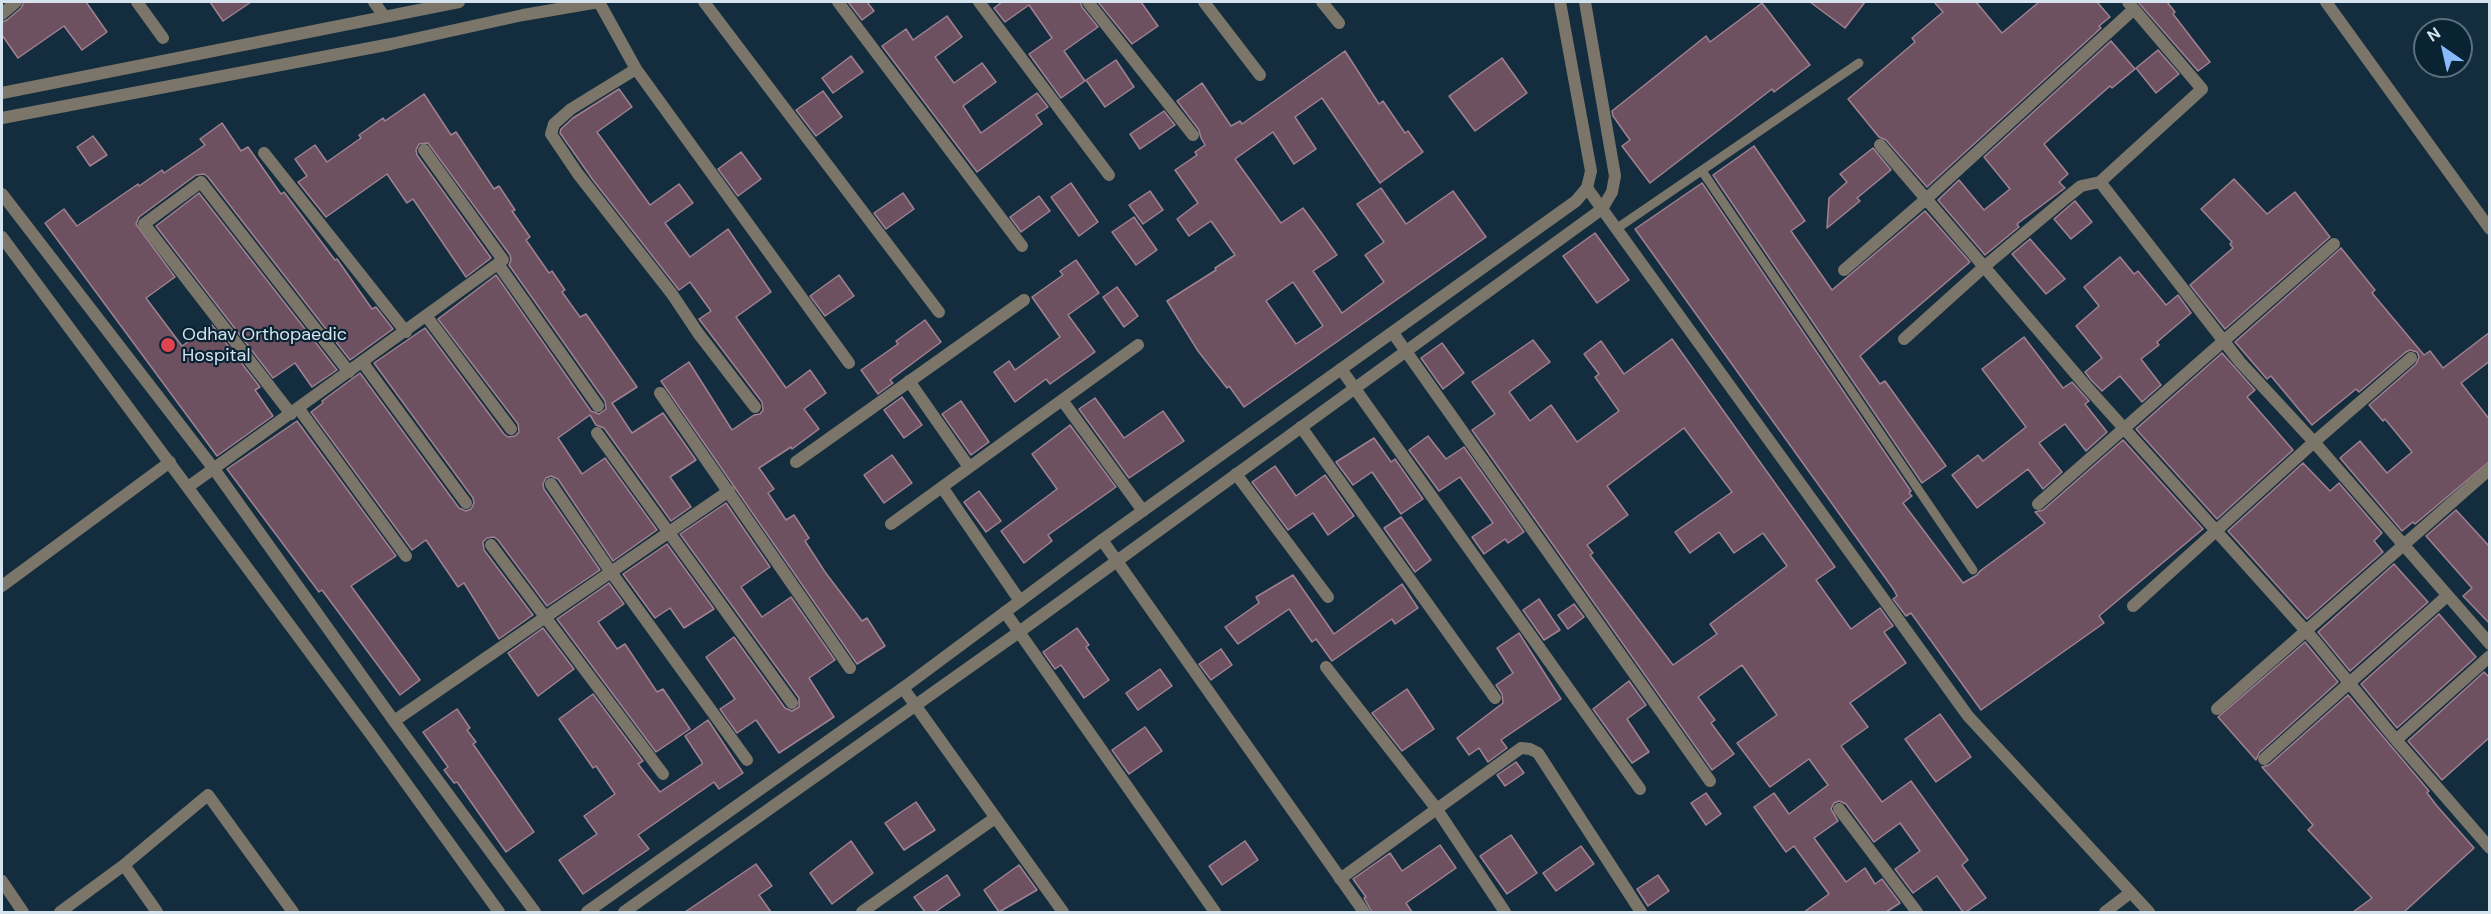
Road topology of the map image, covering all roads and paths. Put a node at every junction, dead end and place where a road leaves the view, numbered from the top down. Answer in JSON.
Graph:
{"nodes":[{"id":1,"x":16,"y":2,"type":"edge"},
{"id":2,"x":137,"y":2,"type":"edge"},
{"id":3,"x":374,"y":2,"type":"edge"},
{"id":4,"x":459,"y":2,"type":"edge"},
{"id":5,"x":599,"y":2,"type":"edge"},
{"id":6,"x":704,"y":2,"type":"edge"},
{"id":7,"x":838,"y":2,"type":"edge"},
{"id":8,"x":979,"y":2,"type":"edge"},
{"id":9,"x":1088,"y":2,"type":"edge"},
{"id":10,"x":1203,"y":2,"type":"edge"},
{"id":11,"x":1322,"y":2,"type":"edge"},
{"id":12,"x":1560,"y":2,"type":"edge"},
{"id":13,"x":1585,"y":2,"type":"edge"},
{"id":14,"x":2326,"y":2,"type":"edge"},
{"id":15,"x":2131,"y":5,"type":"edge"},
{"id":16,"x":2,"y":14,"type":"edge"},
{"id":17,"x":384,"y":16,"type":"junction"},
{"id":18,"x":1339,"y":23,"type":"dead end"},
{"id":19,"x":163,"y":38,"type":"dead end"},
{"id":20,"x":1859,"y":63,"type":"dead end"},
{"id":21,"x":636,"y":69,"type":"junction"},
{"id":22,"x":1260,"y":75,"type":"dead end"},
{"id":23,"x":2,"y":93,"type":"edge"},
{"id":24,"x":2,"y":118,"type":"edge"},
{"id":25,"x":1193,"y":135,"type":"dead end"},
{"id":26,"x":1880,"y":145,"type":"dead end"},
{"id":27,"x":424,"y":150,"type":"dead end"},
{"id":28,"x":264,"y":153,"type":"dead end"},
{"id":29,"x":1702,"y":171,"type":"junction"},
{"id":30,"x":1109,"y":175,"type":"dead end"},
{"id":31,"x":2100,"y":182,"type":"junction"},
{"id":32,"x":1587,"y":188,"type":"junction"},
{"id":33,"x":2,"y":194,"type":"edge"},
{"id":34,"x":1926,"y":199,"type":"junction"},
{"id":35,"x":1602,"y":209,"type":"junction"},
{"id":36,"x":1616,"y":229,"type":"junction"},
{"id":37,"x":2490,"y":229,"type":"edge"},
{"id":38,"x":2,"y":237,"type":"edge"},
{"id":39,"x":2334,"y":244,"type":"dead end"},
{"id":40,"x":1022,"y":246,"type":"dead end"},
{"id":41,"x":498,"y":264,"type":"junction"},
{"id":42,"x":1985,"y":266,"type":"junction"},
{"id":43,"x":1844,"y":270,"type":"dead end"},
{"id":44,"x":1024,"y":300,"type":"dead end"},
{"id":45,"x":939,"y":312,"type":"dead end"},
{"id":46,"x":427,"y":317,"type":"junction"},
{"id":47,"x":406,"y":332,"type":"junction"},
{"id":48,"x":1393,"y":333,"type":"junction"},
{"id":49,"x":1904,"y":339,"type":"dead end"},
{"id":50,"x":2223,"y":340,"type":"junction"},
{"id":51,"x":1138,"y":345,"type":"dead end"},
{"id":52,"x":1406,"y":353,"type":"junction"},
{"id":53,"x":2411,"y":358,"type":"dead end"},
{"id":54,"x":363,"y":363,"type":"junction"},
{"id":55,"x":849,"y":363,"type":"dead end"},
{"id":56,"x":1341,"y":369,"type":"junction"},
{"id":57,"x":349,"y":372,"type":"junction"},
{"id":58,"x":909,"y":381,"type":"junction"},
{"id":59,"x":1355,"y":389,"type":"junction"},
{"id":60,"x":660,"y":393,"type":"dead end"},
{"id":61,"x":1062,"y":400,"type":"junction"},
{"id":62,"x":598,"y":406,"type":"dead end"},
{"id":63,"x":755,"y":407,"type":"dead end"},
{"id":64,"x":295,"y":411,"type":"junction"},
{"id":65,"x":1301,"y":428,"type":"junction"},
{"id":66,"x":2124,"y":428,"type":"junction"},
{"id":67,"x":512,"y":429,"type":"dead end"},
{"id":68,"x":597,"y":433,"type":"dead end"},
{"id":69,"x":2314,"y":442,"type":"junction"},
{"id":70,"x":170,"y":462,"type":"junction"},
{"id":71,"x":796,"y":462,"type":"dead end"},
{"id":72,"x":969,"y":467,"type":"junction"},
{"id":73,"x":214,"y":469,"type":"junction"},
{"id":74,"x":2490,"y":470,"type":"edge"},
{"id":75,"x":1236,"y":474,"type":"junction"},
{"id":76,"x":551,"y":484,"type":"dead end"},
{"id":77,"x":188,"y":487,"type":"junction"},
{"id":78,"x":942,"y":487,"type":"junction"},
{"id":79,"x":729,"y":491,"type":"junction"},
{"id":80,"x":466,"y":503,"type":"dead end"},
{"id":81,"x":2038,"y":504,"type":"dead end"},
{"id":82,"x":1143,"y":511,"type":"junction"},
{"id":83,"x":891,"y":524,"type":"dead end"},
{"id":84,"x":2216,"y":531,"type":"junction"},
{"id":85,"x":668,"y":533,"type":"junction"},
{"id":86,"x":1102,"y":540,"type":"junction"},
{"id":87,"x":491,"y":545,"type":"dead end"},
{"id":88,"x":2403,"y":545,"type":"junction"},
{"id":89,"x":406,"y":556,"type":"dead end"},
{"id":90,"x":1116,"y":561,"type":"junction"},
{"id":91,"x":1973,"y":570,"type":"dead end"},
{"id":92,"x":611,"y":572,"type":"junction"},
{"id":93,"x":2,"y":586,"type":"edge"},
{"id":94,"x":2447,"y":596,"type":"junction"},
{"id":95,"x":1328,"y":597,"type":"dead end"},
{"id":96,"x":1020,"y":601,"type":"junction"},
{"id":97,"x":2133,"y":606,"type":"dead end"},
{"id":98,"x":1005,"y":612,"type":"junction"},
{"id":99,"x":544,"y":618,"type":"junction"},
{"id":100,"x":2306,"y":631,"type":"junction"},
{"id":101,"x":1019,"y":632,"type":"junction"},
{"id":102,"x":2490,"y":644,"type":"edge"},
{"id":103,"x":2490,"y":656,"type":"edge"},
{"id":104,"x":1326,"y":667,"type":"dead end"},
{"id":105,"x":850,"y":668,"type":"dead end"},
{"id":106,"x":2350,"y":682,"type":"junction"},
{"id":107,"x":903,"y":688,"type":"junction"},
{"id":108,"x":1495,"y":698,"type":"dead end"},
{"id":109,"x":792,"y":703,"type":"dead end"},
{"id":110,"x":916,"y":706,"type":"junction"},
{"id":111,"x":2217,"y":709,"type":"dead end"},
{"id":112,"x":394,"y":721,"type":"junction"},
{"id":113,"x":2396,"y":740,"type":"junction"},
{"id":114,"x":2264,"y":759,"type":"dead end"},
{"id":115,"x":747,"y":760,"type":"dead end"},
{"id":116,"x":663,"y":774,"type":"dead end"},
{"id":117,"x":1710,"y":781,"type":"dead end"},
{"id":118,"x":1640,"y":789,"type":"dead end"},
{"id":119,"x":1436,"y":808,"type":"junction"},
{"id":120,"x":1839,"y":808,"type":"dead end"},
{"id":121,"x":995,"y":818,"type":"junction"},
{"id":122,"x":2490,"y":848,"type":"edge"},
{"id":123,"x":124,"y":865,"type":"junction"},
{"id":124,"x":1340,"y":879,"type":"junction"},
{"id":125,"x":2,"y":880,"type":"edge"},
{"id":126,"x":2130,"y":893,"type":"junction"},
{"id":127,"x":23,"y":912,"type":"edge"},
{"id":128,"x":60,"y":912,"type":"edge"},
{"id":129,"x":157,"y":912,"type":"edge"},
{"id":130,"x":293,"y":912,"type":"edge"},
{"id":131,"x":499,"y":912,"type":"edge"},
{"id":132,"x":535,"y":912,"type":"edge"},
{"id":133,"x":586,"y":912,"type":"edge"},
{"id":134,"x":624,"y":912,"type":"edge"},
{"id":135,"x":862,"y":912,"type":"edge"},
{"id":136,"x":1060,"y":912,"type":"edge"},
{"id":137,"x":1215,"y":912,"type":"edge"},
{"id":138,"x":1364,"y":912,"type":"edge"},
{"id":139,"x":1504,"y":912,"type":"edge"},
{"id":140,"x":1641,"y":912,"type":"edge"},
{"id":141,"x":1917,"y":912,"type":"edge"},
{"id":142,"x":2105,"y":912,"type":"edge"},
{"id":143,"x":2149,"y":912,"type":"edge"}],
"edges":[{"from":1,"to":16,"type":"street"},
{"from":2,"to":19,"type":"street"},
{"from":3,"to":17,"type":"street"},
{"from":4,"to":17,"type":"street"},
{"from":5,"to":21,"type":"street"},
{"from":5,"to":24,"type":"street"},
{"from":6,"to":45,"type":"street"},
{"from":7,"to":40,"type":"street"},
{"from":8,"to":30,"type":"street"},
{"from":9,"to":25,"type":"street"},
{"from":10,"to":22,"type":"street"},
{"from":11,"to":18,"type":"street"},
{"from":12,"to":32,"type":"street"},
{"from":13,"to":35,"type":"street"},
{"from":14,"to":37,"type":"street"},
{"from":15,"to":31,"type":"street"},
{"from":15,"to":34,"type":"street"},
{"from":17,"to":23,"type":"street"},
{"from":20,"to":29,"type":"lane"},
{"from":21,"to":55,"type":"street"},
{"from":21,"to":63,"type":"street"},
{"from":26,"to":34,"type":"street"},
{"from":27,"to":41,"type":"street"},
{"from":28,"to":47,"type":"street"},
{"from":29,"to":36,"type":"lane"},
{"from":29,"to":91,"type":"lane"},
{"from":31,"to":42,"type":"street"},
{"from":31,"to":50,"type":"street"},
{"from":32,"to":35,"type":"street"},
{"from":32,"to":48,"type":"street"},
{"from":33,"to":73,"type":"street"},
{"from":34,"to":42,"type":"street"},
{"from":34,"to":43,"type":"street"},
{"from":35,"to":36,"type":"street"},
{"from":35,"to":52,"type":"street"},
{"from":36,"to":126,"type":"street"},
{"from":38,"to":70,"type":"street"},
{"from":39,"to":50,"type":"street"},
{"from":41,"to":46,"type":"street"},
{"from":41,"to":62,"type":"street"},
{"from":42,"to":49,"type":"street"},
{"from":42,"to":66,"type":"street"},
{"from":44,"to":58,"type":"street"},
{"from":46,"to":47,"type":"street"},
{"from":46,"to":67,"type":"street"},
{"from":47,"to":54,"type":"street"},
{"from":48,"to":52,"type":"street"},
{"from":48,"to":56,"type":"street"},
{"from":50,"to":66,"type":"street"},
{"from":50,"to":69,"type":"street"},
{"from":51,"to":61,"type":"street"},
{"from":52,"to":59,"type":"street"},
{"from":52,"to":117,"type":"street"},
{"from":53,"to":69,"type":"street"},
{"from":54,"to":57,"type":"street"},
{"from":54,"to":80,"type":"street"},
{"from":56,"to":59,"type":"street"},
{"from":56,"to":82,"type":"street"},
{"from":57,"to":64,"type":"street"},
{"from":57,"to":64,"type":"street"},
{"from":58,"to":71,"type":"street"},
{"from":58,"to":72,"type":"street"},
{"from":59,"to":65,"type":"street"},
{"from":59,"to":118,"type":"street"},
{"from":60,"to":79,"type":"street"},
{"from":61,"to":72,"type":"street"},
{"from":61,"to":82,"type":"street"},
{"from":64,"to":73,"type":"street"},
{"from":64,"to":89,"type":"street"},
{"from":65,"to":75,"type":"street"},
{"from":65,"to":108,"type":"street"},
{"from":66,"to":81,"type":"street"},
{"from":66,"to":84,"type":"street"},
{"from":68,"to":85,"type":"street"},
{"from":69,"to":84,"type":"street"},
{"from":69,"to":88,"type":"street"},
{"from":70,"to":77,"type":"street"},
{"from":70,"to":93,"type":"street"},
{"from":72,"to":78,"type":"street"},
{"from":73,"to":77,"type":"street"},
{"from":73,"to":112,"type":"street"},
{"from":74,"to":88,"type":"street"},
{"from":75,"to":90,"type":"street"},
{"from":75,"to":95,"type":"street"},
{"from":76,"to":92,"type":"street"},
{"from":77,"to":131,"type":"street"},
{"from":78,"to":83,"type":"street"},
{"from":78,"to":96,"type":"street"},
{"from":79,"to":85,"type":"street"},
{"from":79,"to":105,"type":"street"},
{"from":82,"to":86,"type":"street"},
{"from":84,"to":97,"type":"street"},
{"from":84,"to":100,"type":"street"},
{"from":85,"to":92,"type":"street"},
{"from":85,"to":109,"type":"street"},
{"from":86,"to":90,"type":"street"},
{"from":86,"to":96,"type":"street"},
{"from":87,"to":99,"type":"street"},
{"from":88,"to":94,"type":"street"},
{"from":88,"to":100,"type":"street"},
{"from":90,"to":101,"type":"street"},
{"from":90,"to":124,"type":"street"},
{"from":92,"to":99,"type":"street"},
{"from":92,"to":115,"type":"street"},
{"from":94,"to":102,"type":"street"},
{"from":94,"to":106,"type":"street"},
{"from":96,"to":98,"type":"street"},
{"from":98,"to":101,"type":"street"},
{"from":98,"to":107,"type":"street"},
{"from":99,"to":112,"type":"street"},
{"from":99,"to":116,"type":"street"},
{"from":100,"to":106,"type":"street"},
{"from":100,"to":111,"type":"street"},
{"from":101,"to":110,"type":"street"},
{"from":101,"to":137,"type":"street"},
{"from":103,"to":113,"type":"street"},
{"from":104,"to":119,"type":"street"},
{"from":106,"to":113,"type":"street"},
{"from":106,"to":114,"type":"street"},
{"from":107,"to":110,"type":"street"},
{"from":107,"to":133,"type":"street"},
{"from":110,"to":121,"type":"street"},
{"from":110,"to":134,"type":"street"},
{"from":112,"to":132,"type":"street"},
{"from":113,"to":122,"type":"street"},
{"from":119,"to":124,"type":"street"},
{"from":119,"to":139,"type":"street"},
{"from":119,"to":140,"type":"street"},
{"from":120,"to":141,"type":"street"},
{"from":121,"to":135,"type":"street"},
{"from":121,"to":136,"type":"street"},
{"from":123,"to":128,"type":"street"},
{"from":123,"to":129,"type":"street"},
{"from":123,"to":130,"type":"street"},
{"from":124,"to":138,"type":"street"},
{"from":125,"to":127,"type":"street"},
{"from":126,"to":142,"type":"street"},
{"from":126,"to":143,"type":"street"}]}
